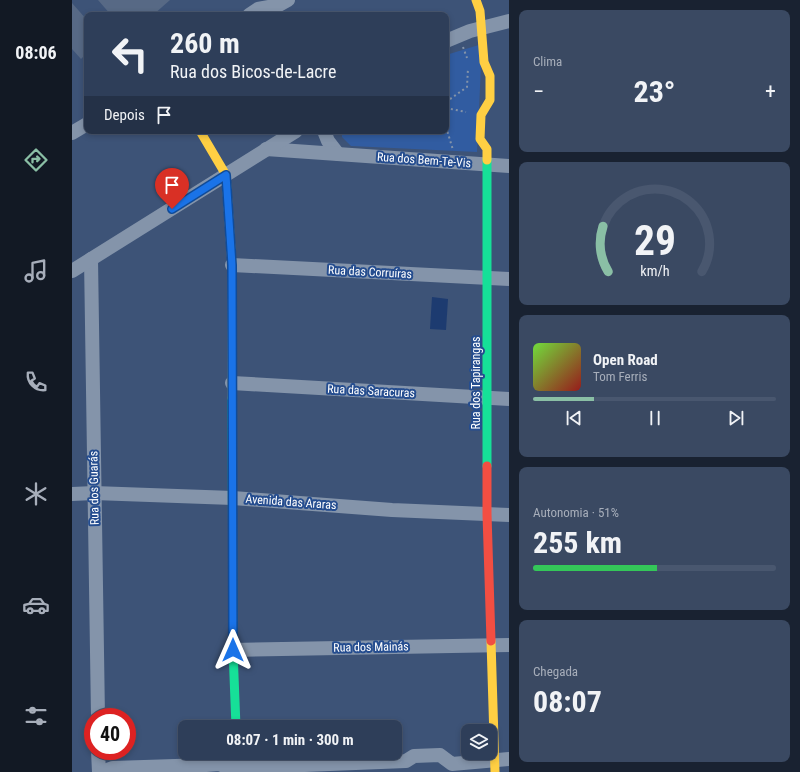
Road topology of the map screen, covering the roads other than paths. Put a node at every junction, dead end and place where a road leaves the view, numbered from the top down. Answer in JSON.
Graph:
{"nodes":[{"id":1,"x":288,"y":0,"type":"edge"},
{"id":2,"x":476,"y":0,"type":"edge"},
{"id":3,"x":254,"y":12,"type":"edge"},
{"id":4,"x":509,"y":21,"type":"edge"},
{"id":5,"x":481,"y":28,"type":"junction"},
{"id":6,"x":449,"y":40,"type":"edge"},
{"id":7,"x":84,"y":126,"type":"edge"},
{"id":8,"x":72,"y":133,"type":"edge"},
{"id":9,"x":202,"y":134,"type":"edge"},
{"id":10,"x":291,"y":134,"type":"edge"},
{"id":11,"x":325,"y":134,"type":"edge"},
{"id":12,"x":266,"y":149,"type":"junction"},
{"id":13,"x":338,"y":154,"type":"junction"},
{"id":14,"x":487,"y":165,"type":"junction"},
{"id":15,"x":509,"y":166,"type":"edge"},
{"id":16,"x":226,"y":175,"type":"junction"},
{"id":17,"x":91,"y":259,"type":"junction"},
{"id":18,"x":232,"y":265,"type":"junction"},
{"id":19,"x":72,"y":271,"type":"edge"},
{"id":20,"x":487,"y":278,"type":"junction"},
{"id":21,"x":509,"y":279,"type":"edge"},
{"id":22,"x":232,"y":383,"type":"junction"},
{"id":23,"x":488,"y":398,"type":"junction"},
{"id":24,"x":509,"y":399,"type":"edge"},
{"id":25,"x":94,"y":493,"type":"junction"},
{"id":26,"x":72,"y":494,"type":"edge"},
{"id":27,"x":233,"y":498,"type":"junction"},
{"id":28,"x":487,"y":514,"type":"junction"},
{"id":29,"x":509,"y":515,"type":"edge"},
{"id":30,"x":509,"y":645,"type":"edge"},
{"id":31,"x":491,"y":646,"type":"junction"},
{"id":32,"x":233,"y":650,"type":"junction"},
{"id":33,"x":98,"y":708,"type":"edge"},
{"id":34,"x":236,"y":720,"type":"edge"},
{"id":35,"x":509,"y":759,"type":"edge"},
{"id":36,"x":99,"y":760,"type":"edge"},
{"id":37,"x":238,"y":760,"type":"edge"},
{"id":38,"x":494,"y":766,"type":"edge"},
{"id":39,"x":238,"y":767,"type":"junction"},
{"id":40,"x":100,"y":772,"type":"edge"}],
"edges":[{"from":1,"to":3,"type":"street"},
{"from":2,"to":5,"type":"street","name":"Rua dos Tapirangas"},
{"from":4,"to":5,"type":"street"},
{"from":5,"to":6,"type":"street"},
{"from":5,"to":14,"type":"street","name":"Rua dos Tapirangas"},
{"from":7,"to":8,"type":"street"},
{"from":9,"to":16,"type":"street"},
{"from":10,"to":12,"type":"street"},
{"from":11,"to":13,"type":"street"},
{"from":12,"to":13,"type":"street","name":"Rua dos Bem-Te-Vis"},
{"from":12,"to":16,"type":"street"},
{"from":13,"to":14,"type":"street","name":"Rua dos Bem-Te-Vis"},
{"from":14,"to":15,"type":"street","name":"Rua dos Bem-Te-Vis"},
{"from":14,"to":20,"type":"street","name":"Rua dos Tapirangas"},
{"from":16,"to":17,"type":"street"},
{"from":16,"to":18,"type":"street"},
{"from":17,"to":19,"type":"street"},
{"from":17,"to":25,"type":"street","name":"Rua dos Guarás"},
{"from":18,"to":20,"type":"street","name":"Rua das Corruíras"},
{"from":18,"to":22,"type":"street"},
{"from":20,"to":21,"type":"street","name":"Rua das Corruíras"},
{"from":20,"to":23,"type":"street","name":"Rua dos Tapirangas"},
{"from":22,"to":23,"type":"street","name":"Rua das Saracuras"},
{"from":22,"to":27,"type":"street"},
{"from":23,"to":24,"type":"street","name":"Rua das Saracuras"},
{"from":23,"to":28,"type":"street","name":"Rua dos Tapirangas"},
{"from":25,"to":26,"type":"street","name":"Avenida das Araras"},
{"from":25,"to":27,"type":"street","name":"Avenida das Araras"},
{"from":25,"to":33,"type":"street","name":"Rua dos Guarás"},
{"from":27,"to":28,"type":"street","name":"Avenida das Araras"},
{"from":27,"to":32,"type":"street"},
{"from":28,"to":29,"type":"street","name":"Avenida das Araras"},
{"from":28,"to":31,"type":"street","name":"Rua dos Tapirangas"},
{"from":30,"to":31,"type":"street","name":"Rua dos Mainás"},
{"from":31,"to":32,"type":"street","name":"Rua dos Mainás"},
{"from":31,"to":38,"type":"street","name":"Rua dos Tapirangas"},
{"from":32,"to":34,"type":"street"},
{"from":35,"to":38,"type":"street"},
{"from":36,"to":40,"type":"street"},
{"from":37,"to":39,"type":"street"},
{"from":38,"to":39,"type":"street"},
{"from":39,"to":40,"type":"street"}]}
